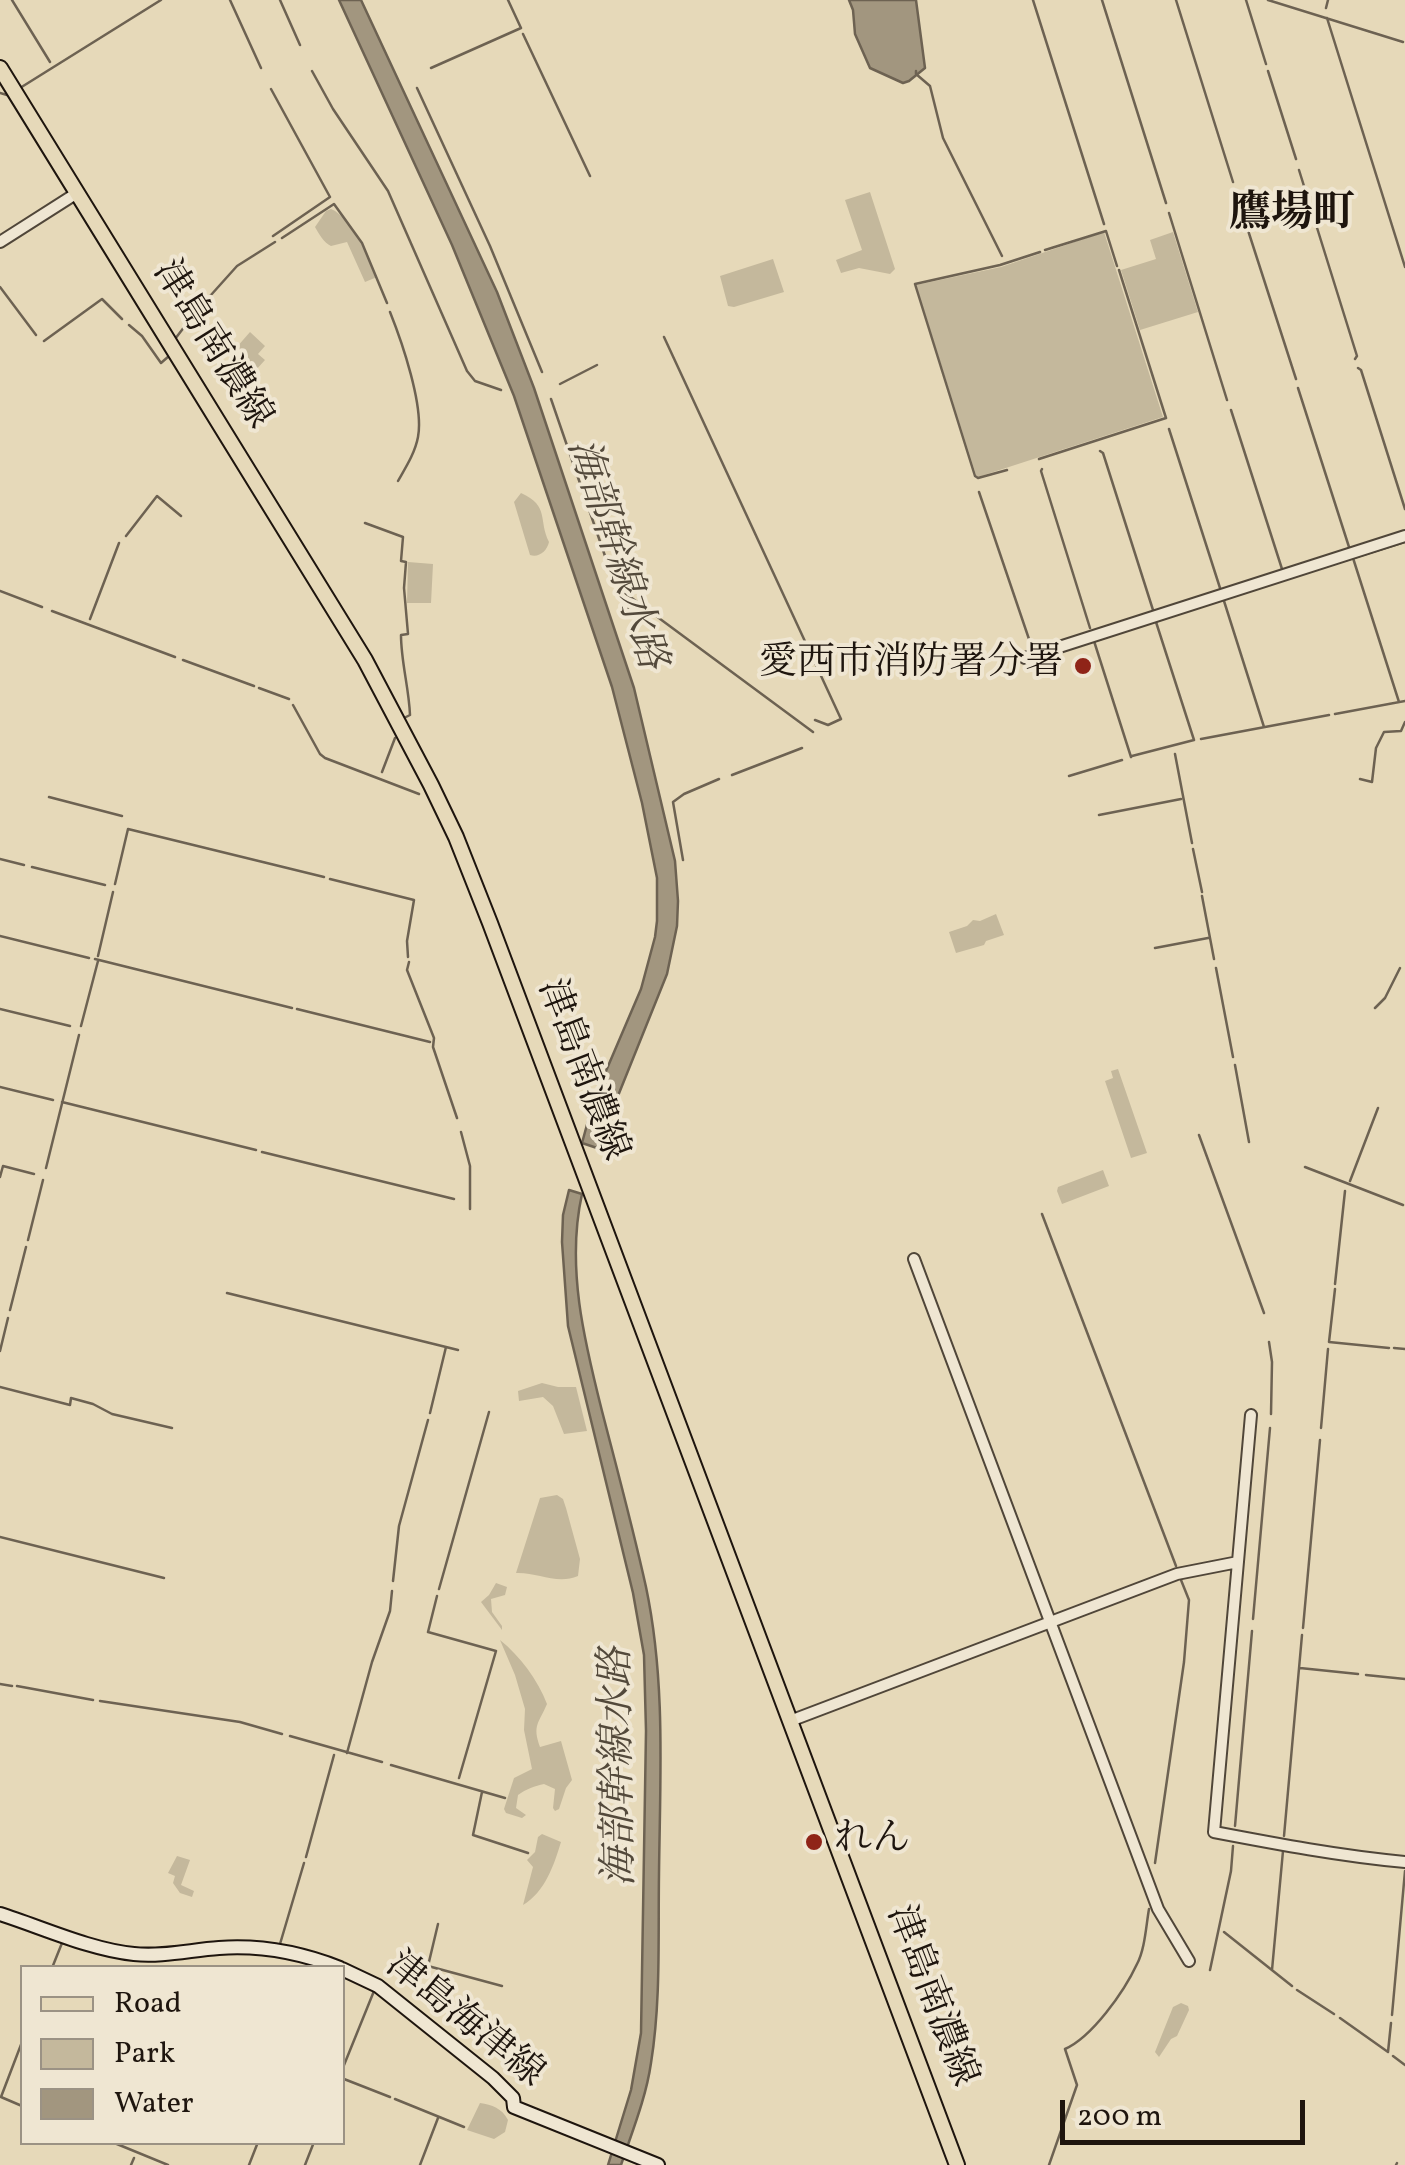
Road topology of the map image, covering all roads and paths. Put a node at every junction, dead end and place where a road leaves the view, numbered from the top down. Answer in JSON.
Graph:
{"nodes":[{"id":1,"x":0,"y":68,"type":"edge"},
{"id":2,"x":77,"y":193,"type":"junction"},
{"id":3,"x":0,"y":242,"type":"edge"},
{"id":4,"x":1405,"y":536,"type":"edge"},
{"id":5,"x":1025,"y":658,"type":"dead end"},
{"id":6,"x":914,"y":1259,"type":"dead end"},
{"id":7,"x":1251,"y":1414,"type":"dead end"},
{"id":8,"x":1238,"y":1562,"type":"junction"},
{"id":9,"x":1049,"y":1623,"type":"junction"},
{"id":10,"x":790,"y":1721,"type":"junction"},
{"id":11,"x":1405,"y":1862,"type":"edge"},
{"id":12,"x":0,"y":1914,"type":"edge"},
{"id":13,"x":1189,"y":1961,"type":"dead end"},
{"id":14,"x":333,"y":1965,"type":"edge"},
{"id":15,"x":345,"y":1970,"type":"edge"},
{"id":16,"x":658,"y":2165,"type":"edge"},
{"id":17,"x":957,"y":2165,"type":"edge"}],
"edges":[{"from":1,"to":2,"type":"main road","name":"津島南濃線"},
{"from":2,"to":3,"type":"street"},
{"from":2,"to":10,"type":"main road","name":"津島南濃線"},
{"from":4,"to":5,"type":"street"},
{"from":6,"to":9,"type":"street"},
{"from":7,"to":8,"type":"street"},
{"from":8,"to":9,"type":"street"},
{"from":8,"to":11,"type":"street"},
{"from":9,"to":10,"type":"street"},
{"from":9,"to":13,"type":"street"},
{"from":10,"to":17,"type":"main road","name":"津島南濃線"},
{"from":12,"to":14,"type":"main road","name":"津島海津線"},
{"from":15,"to":16,"type":"main road","name":"津島海津線"}]}
